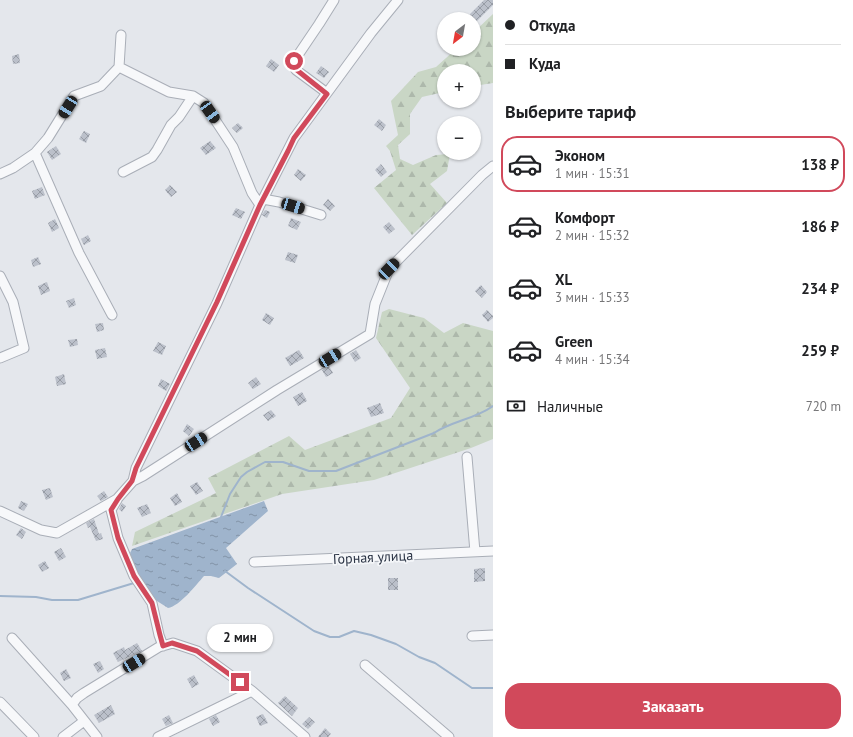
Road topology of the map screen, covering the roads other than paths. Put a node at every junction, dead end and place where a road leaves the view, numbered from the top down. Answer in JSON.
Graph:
{"nodes":[{"id":1,"x":334,"y":0,"type":"edge"},
{"id":2,"x":398,"y":0,"type":"edge"},
{"id":3,"x":121,"y":35,"type":"dead end"},
{"id":4,"x":119,"y":67,"type":"junction"},
{"id":5,"x":327,"y":94,"type":"junction"},
{"id":6,"x":193,"y":96,"type":"junction"},
{"id":7,"x":35,"y":153,"type":"junction"},
{"id":8,"x":493,"y":166,"type":"edge"},
{"id":9,"x":123,"y":172,"type":"dead end"},
{"id":10,"x":0,"y":174,"type":"edge"},
{"id":11,"x":262,"y":202,"type":"junction"},
{"id":12,"x":321,"y":215,"type":"dead end"},
{"id":13,"x":0,"y":276,"type":"edge"},
{"id":14,"x":112,"y":315,"type":"dead end"},
{"id":15,"x":0,"y":358,"type":"edge"},
{"id":16,"x":467,"y":457,"type":"dead end"},
{"id":17,"x":132,"y":481,"type":"junction"},
{"id":18,"x":118,"y":499,"type":"junction"},
{"id":19,"x":0,"y":511,"type":"edge"},
{"id":20,"x":493,"y":551,"type":"edge"},
{"id":21,"x":475,"y":552,"type":"junction"},
{"id":22,"x":254,"y":562,"type":"dead end"},
{"id":23,"x":493,"y":635,"type":"edge"},
{"id":24,"x":472,"y":636,"type":"dead end"},
{"id":25,"x":12,"y":638,"type":"dead end"},
{"id":26,"x":163,"y":646,"type":"junction"},
{"id":27,"x":365,"y":665,"type":"dead end"},
{"id":28,"x":252,"y":691,"type":"junction"},
{"id":29,"x":0,"y":702,"type":"edge"},
{"id":30,"x":72,"y":705,"type":"junction"},
{"id":31,"x":84,"y":721,"type":"junction"},
{"id":32,"x":34,"y":737,"type":"edge"},
{"id":33,"x":63,"y":737,"type":"edge"},
{"id":34,"x":97,"y":737,"type":"edge"},
{"id":35,"x":158,"y":737,"type":"edge"},
{"id":36,"x":305,"y":737,"type":"edge"},
{"id":37,"x":449,"y":737,"type":"edge"}],
"edges":[{"from":1,"to":5,"type":"street"},
{"from":2,"to":5,"type":"street"},
{"from":3,"to":4,"type":"street"},
{"from":4,"to":6,"type":"street"},
{"from":4,"to":7,"type":"street"},
{"from":5,"to":11,"type":"street"},
{"from":6,"to":9,"type":"street"},
{"from":6,"to":11,"type":"street"},
{"from":7,"to":10,"type":"street"},
{"from":7,"to":14,"type":"street"},
{"from":8,"to":17,"type":"street"},
{"from":11,"to":12,"type":"street"},
{"from":11,"to":17,"type":"street"},
{"from":13,"to":15,"type":"street"},
{"from":16,"to":21,"type":"street"},
{"from":17,"to":18,"type":"street"},
{"from":18,"to":19,"type":"street"},
{"from":18,"to":26,"type":"street"},
{"from":20,"to":21,"type":"street","name":"Горная улица"},
{"from":21,"to":22,"type":"street","name":"Горная улица"},
{"from":23,"to":24,"type":"street"},
{"from":25,"to":30,"type":"street"},
{"from":26,"to":28,"type":"street"},
{"from":26,"to":30,"type":"street"},
{"from":27,"to":37,"type":"street"},
{"from":28,"to":35,"type":"street"},
{"from":28,"to":36,"type":"street"},
{"from":29,"to":32,"type":"street"},
{"from":30,"to":31,"type":"street"},
{"from":31,"to":33,"type":"street"},
{"from":31,"to":34,"type":"street"}]}
